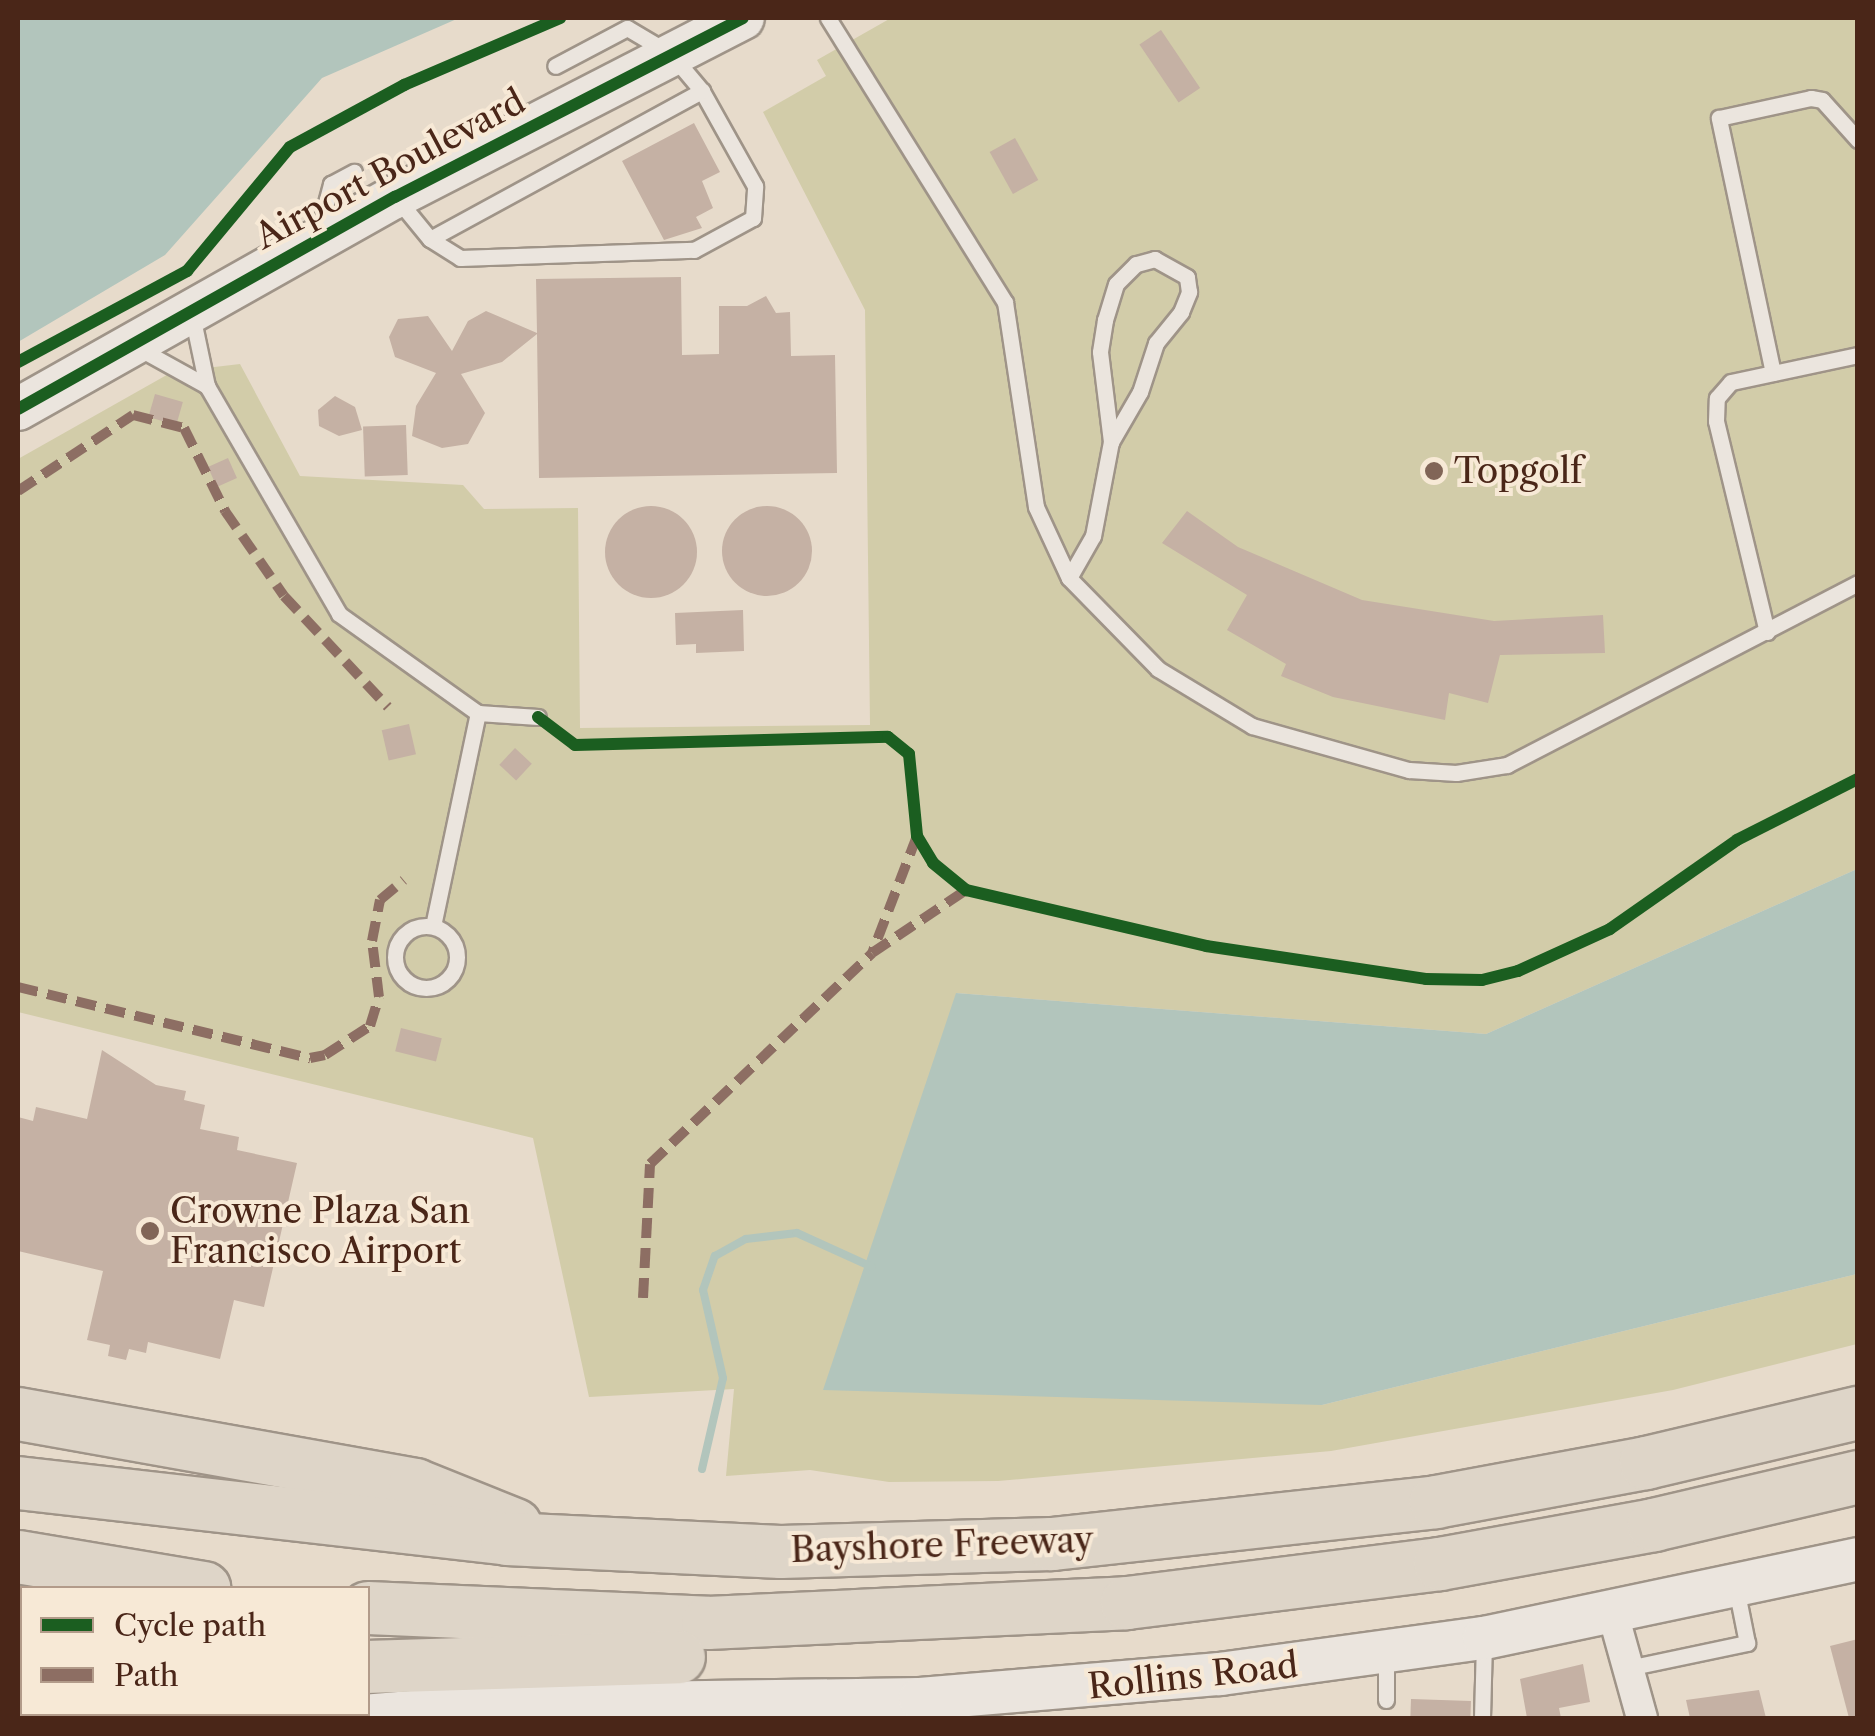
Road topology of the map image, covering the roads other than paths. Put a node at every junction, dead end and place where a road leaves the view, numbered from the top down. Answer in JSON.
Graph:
{"nodes":[{"id":1,"x":743,"y":18,"type":"edge"},
{"id":2,"x":828,"y":18,"type":"edge"},
{"id":3,"x":671,"y":54,"type":"junction"},
{"id":4,"x":555,"y":66,"type":"dead end"},
{"id":5,"x":702,"y":91,"type":"junction"},
{"id":6,"x":1858,"y":140,"type":"edge"},
{"id":7,"x":354,"y":172,"type":"dead end"},
{"id":8,"x":395,"y":197,"type":"junction"},
{"id":9,"x":430,"y":239,"type":"junction"},
{"id":10,"x":316,"y":241,"type":"junction"},
{"id":11,"x":191,"y":312,"type":"junction"},
{"id":12,"x":132,"y":345,"type":"junction"},
{"id":13,"x":1858,"y":354,"type":"edge"},
{"id":14,"x":1773,"y":373,"type":"junction"},
{"id":15,"x":206,"y":386,"type":"junction"},
{"id":16,"x":18,"y":409,"type":"edge"},
{"id":17,"x":1112,"y":442,"type":"junction"},
{"id":18,"x":1069,"y":578,"type":"junction"},
{"id":19,"x":1858,"y":583,"type":"edge"},
{"id":20,"x":1767,"y":632,"type":"junction"},
{"id":21,"x":478,"y":713,"type":"junction"},
{"id":22,"x":538,"y":717,"type":"dead end"},
{"id":23,"x":433,"y":926,"type":"junction"},
{"id":24,"x":1855,"y":1413,"type":"edge"},
{"id":25,"x":18,"y":1414,"type":"edge"},
{"id":26,"x":1858,"y":1477,"type":"edge"},
{"id":27,"x":18,"y":1483,"type":"edge"},
{"id":28,"x":558,"y":1542,"type":"junction"},
{"id":29,"x":18,"y":1557,"type":"edge"},
{"id":30,"x":1858,"y":1558,"type":"edge"},
{"id":31,"x":1440,"y":1564,"type":"junction"},
{"id":32,"x":192,"y":1586,"type":"edge"},
{"id":33,"x":1736,"y":1588,"type":"junction"},
{"id":34,"x":370,"y":1608,"type":"edge"},
{"id":35,"x":1613,"y":1614,"type":"junction"},
{"id":36,"x":1484,"y":1638,"type":"junction"},
{"id":37,"x":1386,"y":1655,"type":"junction"},
{"id":38,"x":370,"y":1668,"type":"edge"},
{"id":39,"x":1628,"y":1668,"type":"junction"},
{"id":40,"x":1386,"y":1700,"type":"dead end"},
{"id":41,"x":737,"y":1711,"type":"edge"},
{"id":42,"x":398,"y":1715,"type":"edge"},
{"id":43,"x":339,"y":1718,"type":"edge"},
{"id":44,"x":1482,"y":1718,"type":"edge"},
{"id":45,"x":1642,"y":1718,"type":"edge"}],
"edges":[{"from":1,"to":3,"type":"street","name":"Airport Boulevard"},
{"from":2,"to":18,"type":"lane"},
{"from":3,"to":4,"type":"lane"},
{"from":3,"to":5,"type":"lane"},
{"from":3,"to":8,"type":"street","name":"Airport Boulevard"},
{"from":5,"to":9,"type":"lane"},
{"from":5,"to":9,"type":"lane"},
{"from":6,"to":14,"type":"lane"},
{"from":7,"to":10,"type":"lane"},
{"from":8,"to":9,"type":"lane"},
{"from":8,"to":10,"type":"street","name":"Airport Boulevard"},
{"from":10,"to":11,"type":"street","name":"Airport Boulevard"},
{"from":11,"to":12,"type":"street","name":"Airport Boulevard"},
{"from":11,"to":15,"type":"lane"},
{"from":12,"to":15,"type":"lane"},
{"from":12,"to":16,"type":"street","name":"Airport Boulevard"},
{"from":13,"to":14,"type":"lane"},
{"from":14,"to":20,"type":"lane"},
{"from":15,"to":21,"type":"lane"},
{"from":17,"to":17,"type":"lane"},
{"from":17,"to":18,"type":"lane"},
{"from":18,"to":20,"type":"lane"},
{"from":19,"to":20,"type":"lane"},
{"from":21,"to":22,"type":"lane"},
{"from":21,"to":23,"type":"lane"},
{"from":23,"to":23,"type":"lane"},
{"from":24,"to":28,"type":"highway","name":"Bayshore Freeway"},
{"from":25,"to":28,"type":"highway"},
{"from":26,"to":31,"type":"highway","name":"Bayshore Freeway"},
{"from":27,"to":28,"type":"highway","name":"Bayshore Freeway"},
{"from":29,"to":32,"type":"highway"},
{"from":30,"to":33,"type":"street","name":"Rollins Road"},
{"from":31,"to":34,"type":"highway","name":"Bayshore Freeway"},
{"from":31,"to":38,"type":"highway"},
{"from":33,"to":35,"type":"street","name":"Rollins Road"},
{"from":33,"to":39,"type":"lane"},
{"from":35,"to":36,"type":"street","name":"Rollins Road"},
{"from":35,"to":39,"type":"street"},
{"from":36,"to":37,"type":"street","name":"Rollins Road"},
{"from":36,"to":44,"type":"lane"},
{"from":37,"to":40,"type":"lane"},
{"from":37,"to":41,"type":"street","name":"Rollins Road"},
{"from":39,"to":45,"type":"street"},
{"from":41,"to":42,"type":"street","name":"Rollins Road"},
{"from":42,"to":43,"type":"street","name":"Rollins Road"}]}
